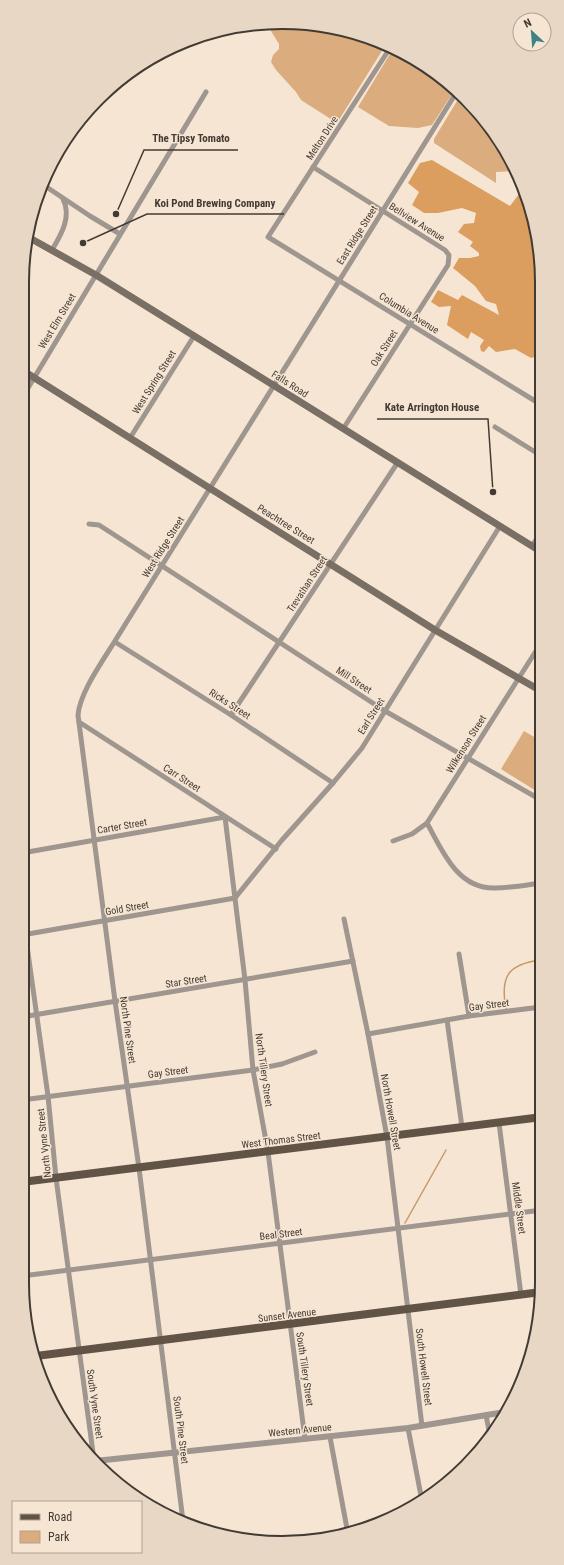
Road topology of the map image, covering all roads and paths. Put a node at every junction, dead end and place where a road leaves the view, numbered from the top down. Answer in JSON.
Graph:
{"nodes":[{"id":1,"x":387,"y":52,"type":"edge"},
{"id":2,"x":206,"y":92,"type":"dead end"},
{"id":3,"x":454,"y":96,"type":"edge"},
{"id":4,"x":313,"y":167,"type":"junction"},
{"id":5,"x":47,"y":187,"type":"edge"},
{"id":6,"x":63,"y":199,"type":"junction"},
{"id":7,"x":382,"y":211,"type":"junction"},
{"id":8,"x":120,"y":234,"type":"junction"},
{"id":9,"x":268,"y":237,"type":"joint"},
{"id":10,"x":33,"y":240,"type":"edge"},
{"id":11,"x":52,"y":250,"type":"junction"},
{"id":12,"x":449,"y":255,"type":"joint"},
{"id":13,"x":96,"y":275,"type":"junction"},
{"id":14,"x":339,"y":281,"type":"junction"},
{"id":15,"x":410,"y":324,"type":"junction"},
{"id":16,"x":194,"y":336,"type":"junction"},
{"id":17,"x":29,"y":375,"type":"edge"},
{"id":18,"x":34,"y":378,"type":"junction"},
{"id":19,"x":29,"y":386,"type":"edge"},
{"id":20,"x":274,"y":386,"type":"junction"},
{"id":21,"x":535,"y":401,"type":"edge"},
{"id":22,"x":495,"y":427,"type":"dead end"},
{"id":23,"x":343,"y":429,"type":"junction"},
{"id":24,"x":130,"y":438,"type":"junction"},
{"id":25,"x":535,"y":450,"type":"edge"},
{"id":26,"x":398,"y":462,"type":"junction"},
{"id":27,"x":210,"y":488,"type":"junction"},
{"id":28,"x":89,"y":524,"type":"dead end"},
{"id":29,"x":500,"y":526,"type":"junction"},
{"id":30,"x":535,"y":542,"type":"edge"},
{"id":31,"x":532,"y":546,"type":"junction"},
{"id":32,"x":535,"y":548,"type":"edge"},
{"id":33,"x":331,"y":564,"type":"junction"},
{"id":34,"x":162,"y":566,"type":"junction"},
{"id":35,"x":435,"y":630,"type":"junction"},
{"id":36,"x":115,"y":642,"type":"junction"},
{"id":37,"x":279,"y":642,"type":"junction"},
{"id":38,"x":535,"y":652,"type":"edge"},
{"id":39,"x":518,"y":678,"type":"junction"},
{"id":40,"x":535,"y":688,"type":"edge"},
{"id":41,"x":385,"y":711,"type":"junction"},
{"id":42,"x":231,"y":715,"type":"junction"},
{"id":43,"x":79,"y":722,"type":"junction"},
{"id":44,"x":468,"y":758,"type":"junction"},
{"id":45,"x":333,"y":783,"type":"junction"},
{"id":46,"x":535,"y":797,"type":"edge"},
{"id":47,"x":225,"y":817,"type":"junction"},
{"id":48,"x":426,"y":823,"type":"junction"},
{"id":49,"x":94,"y":840,"type":"junction"},
{"id":50,"x":394,"y":841,"type":"dead end"},
{"id":51,"x":276,"y":849,"type":"junction"},
{"id":52,"x":29,"y":852,"type":"edge"},
{"id":53,"x":535,"y":884,"type":"edge"},
{"id":54,"x":235,"y":898,"type":"junction"},
{"id":55,"x":344,"y":919,"type":"dead end"},
{"id":56,"x":106,"y":921,"type":"junction"},
{"id":57,"x":29,"y":934,"type":"edge"},
{"id":58,"x":459,"y":954,"type":"dead end"},
{"id":59,"x":353,"y":961,"type":"junction"},
{"id":60,"x":29,"y":968,"type":"edge"},
{"id":61,"x":245,"y":980,"type":"junction"},
{"id":62,"x":115,"y":1001,"type":"junction"},
{"id":63,"x":535,"y":1008,"type":"edge"},
{"id":64,"x":36,"y":1015,"type":"junction"},
{"id":65,"x":29,"y":1016,"type":"edge"},
{"id":66,"x":469,"y":1016,"type":"junction"},
{"id":67,"x":447,"y":1020,"type":"junction"},
{"id":68,"x":368,"y":1034,"type":"junction"},
{"id":69,"x":315,"y":1052,"type":"dead end"},
{"id":70,"x":253,"y":1070,"type":"junction"},
{"id":71,"x":127,"y":1086,"type":"junction"},
{"id":72,"x":48,"y":1096,"type":"junction"},
{"id":73,"x":29,"y":1099,"type":"edge"},
{"id":74,"x":535,"y":1118,"type":"edge"},
{"id":75,"x":499,"y":1123,"type":"junction"},
{"id":76,"x":462,"y":1127,"type":"junction"},
{"id":77,"x":387,"y":1137,"type":"junction"},
{"id":78,"x":268,"y":1152,"type":"junction"},
{"id":79,"x":139,"y":1168,"type":"junction"},
{"id":80,"x":56,"y":1178,"type":"junction"},
{"id":81,"x":29,"y":1181,"type":"edge"},
{"id":82,"x":535,"y":1211,"type":"edge"},
{"id":83,"x":511,"y":1214,"type":"junction"},
{"id":84,"x":398,"y":1229,"type":"junction"},
{"id":85,"x":280,"y":1243,"type":"junction"},
{"id":86,"x":149,"y":1260,"type":"junction"},
{"id":87,"x":68,"y":1270,"type":"junction"},
{"id":88,"x":29,"y":1275,"type":"edge"},
{"id":89,"x":534,"y":1293,"type":"edge"},
{"id":90,"x":522,"y":1295,"type":"junction"},
{"id":91,"x":408,"y":1309,"type":"junction"},
{"id":92,"x":290,"y":1324,"type":"junction"},
{"id":93,"x":160,"y":1341,"type":"junction"},
{"id":94,"x":79,"y":1350,"type":"junction"},
{"id":95,"x":40,"y":1355,"type":"edge"},
{"id":96,"x":499,"y":1413,"type":"edge"},
{"id":97,"x":486,"y":1415,"type":"junction"},
{"id":98,"x":422,"y":1426,"type":"junction"},
{"id":99,"x":408,"y":1428,"type":"junction"},
{"id":100,"x":489,"y":1429,"type":"edge"},
{"id":101,"x":330,"y":1437,"type":"junction"},
{"id":102,"x":305,"y":1439,"type":"junction"},
{"id":103,"x":93,"y":1451,"type":"edge"},
{"id":104,"x":175,"y":1452,"type":"junction"},
{"id":105,"x":101,"y":1459,"type":"edge"},
{"id":106,"x":421,"y":1494,"type":"edge"},
{"id":107,"x":182,"y":1516,"type":"edge"},
{"id":108,"x":347,"y":1527,"type":"edge"}],
"edges":[{"from":1,"to":4,"type":"street","name":"Melton Drive"},
{"from":2,"to":8,"type":"street","name":"West Elm Street"},
{"from":3,"to":7,"type":"street","name":"East Ridge Street"},
{"from":4,"to":7,"type":"street","name":"Bellview Avenue"},
{"from":4,"to":9,"type":"street","name":"Melton Drive"},
{"from":5,"to":6,"type":"street"},
{"from":6,"to":8,"type":"street"},
{"from":6,"to":11,"type":"street"},
{"from":7,"to":12,"type":"street","name":"Bellview Avenue"},
{"from":7,"to":14,"type":"street","name":"East Ridge Street"},
{"from":8,"to":13,"type":"street","name":"West Elm Street"},
{"from":9,"to":14,"type":"street","name":"Columbia Avenue"},
{"from":10,"to":11,"type":"main road","name":"Falls Road"},
{"from":11,"to":13,"type":"main road","name":"Falls Road"},
{"from":12,"to":15,"type":"street","name":"Oak Street"},
{"from":13,"to":16,"type":"main road","name":"Falls Road"},
{"from":13,"to":18,"type":"street","name":"West Elm Street"},
{"from":14,"to":15,"type":"street","name":"Columbia Avenue"},
{"from":14,"to":20,"type":"street","name":"East Ridge Street"},
{"from":15,"to":21,"type":"street","name":"Columbia Avenue"},
{"from":15,"to":23,"type":"street","name":"Oak Street"},
{"from":16,"to":20,"type":"main road","name":"Falls Road"},
{"from":16,"to":24,"type":"street","name":"West Spring Street"},
{"from":17,"to":18,"type":"main road","name":"Peachtree Street"},
{"from":18,"to":19,"type":"street","name":"West Elm Street"},
{"from":18,"to":24,"type":"main road","name":"Peachtree Street"},
{"from":20,"to":23,"type":"main road","name":"Falls Road"},
{"from":20,"to":27,"type":"street","name":"West Ridge Street"},
{"from":22,"to":25,"type":"street"},
{"from":23,"to":26,"type":"main road","name":"Falls Road"},
{"from":24,"to":27,"type":"main road","name":"Peachtree Street"},
{"from":26,"to":29,"type":"main road","name":"Falls Road"},
{"from":26,"to":33,"type":"street","name":"Trevathan Street"},
{"from":27,"to":33,"type":"main road","name":"Peachtree Street"},
{"from":27,"to":34,"type":"street","name":"West Ridge Street"},
{"from":28,"to":34,"type":"street","name":"Mill Street"},
{"from":29,"to":31,"type":"main road","name":"Falls Road"},
{"from":29,"to":35,"type":"street","name":"Earl Street"},
{"from":30,"to":31,"type":"street"},
{"from":31,"to":32,"type":"main road","name":"Falls Road"},
{"from":33,"to":35,"type":"main road","name":"Peachtree Street"},
{"from":33,"to":37,"type":"street","name":"Trevathan Street"},
{"from":34,"to":36,"type":"street","name":"West Ridge Street"},
{"from":34,"to":37,"type":"street","name":"Mill Street"},
{"from":35,"to":39,"type":"main road","name":"Peachtree Street"},
{"from":35,"to":41,"type":"street","name":"Earl Street"},
{"from":36,"to":42,"type":"street","name":"Ricks Street"},
{"from":36,"to":43,"type":"street","name":"West Ridge Street"},
{"from":37,"to":41,"type":"street","name":"Mill Street"},
{"from":37,"to":42,"type":"street","name":"Trevathan Street"},
{"from":38,"to":39,"type":"street","name":"Wilkenson Street"},
{"from":39,"to":40,"type":"main road","name":"Peachtree Street"},
{"from":39,"to":44,"type":"street","name":"Wilkenson Street"},
{"from":41,"to":44,"type":"street","name":"Mill Street"},
{"from":41,"to":45,"type":"street","name":"Earl Street"},
{"from":42,"to":45,"type":"street","name":"Ricks Street"},
{"from":43,"to":47,"type":"street","name":"Carr Street"},
{"from":43,"to":49,"type":"street","name":"North Pine Street"},
{"from":44,"to":46,"type":"street","name":"Mill Street"},
{"from":44,"to":48,"type":"street","name":"Wilkenson Street"},
{"from":45,"to":51,"type":"street","name":"Earl Street"},
{"from":47,"to":49,"type":"street","name":"Carter Street"},
{"from":47,"to":51,"type":"street","name":"Carr Street"},
{"from":47,"to":54,"type":"street","name":"North Tillery Street"},
{"from":48,"to":50,"type":"street","name":"Wilkenson Street"},
{"from":48,"to":53,"type":"street"},
{"from":49,"to":52,"type":"street","name":"Carter Street"},
{"from":49,"to":56,"type":"street","name":"North Pine Street"},
{"from":51,"to":54,"type":"street","name":"Earl Street"},
{"from":54,"to":56,"type":"street","name":"Gold Street"},
{"from":54,"to":61,"type":"street","name":"North Tillery Street"},
{"from":55,"to":59,"type":"street","name":"North Howell Street"},
{"from":56,"to":57,"type":"street","name":"Gold Street"},
{"from":56,"to":62,"type":"street","name":"North Pine Street"},
{"from":58,"to":66,"type":"street"},
{"from":59,"to":61,"type":"street","name":"Star Street"},
{"from":59,"to":68,"type":"street","name":"North Howell Street"},
{"from":60,"to":64,"type":"street","name":"North Vyne Street"},
{"from":61,"to":62,"type":"street","name":"Star Street"},
{"from":61,"to":70,"type":"street","name":"North Tillery Street"},
{"from":62,"to":64,"type":"street","name":"Star Street"},
{"from":62,"to":71,"type":"street","name":"North Pine Street"},
{"from":63,"to":66,"type":"street","name":"Gay Street"},
{"from":64,"to":65,"type":"street","name":"Star Street"},
{"from":64,"to":72,"type":"street","name":"North Vyne Street"},
{"from":66,"to":67,"type":"street","name":"Gay Street"},
{"from":67,"to":68,"type":"street","name":"Gay Street"},
{"from":67,"to":76,"type":"street"},
{"from":68,"to":77,"type":"street","name":"North Howell Street"},
{"from":69,"to":70,"type":"street","name":"Gay Street"},
{"from":70,"to":71,"type":"street","name":"Gay Street"},
{"from":70,"to":78,"type":"street","name":"North Tillery Street"},
{"from":71,"to":72,"type":"street","name":"Gay Street"},
{"from":71,"to":79,"type":"street","name":"North Pine Street"},
{"from":72,"to":73,"type":"street","name":"Gay Street"},
{"from":72,"to":80,"type":"street","name":"North Vyne Street"},
{"from":74,"to":75,"type":"main road","name":"West Thomas Street"},
{"from":75,"to":76,"type":"main road","name":"West Thomas Street"},
{"from":75,"to":83,"type":"street","name":"Middle Street"},
{"from":76,"to":77,"type":"main road","name":"West Thomas Street"},
{"from":77,"to":78,"type":"main road","name":"West Thomas Street"},
{"from":77,"to":84,"type":"street","name":"North Howell Street"},
{"from":78,"to":79,"type":"main road","name":"West Thomas Street"},
{"from":78,"to":85,"type":"street","name":"North Tillery Street"},
{"from":79,"to":80,"type":"main road","name":"West Thomas Street"},
{"from":79,"to":86,"type":"street","name":"North Pine Street"},
{"from":80,"to":81,"type":"main road","name":"West Thomas Street"},
{"from":80,"to":87,"type":"street","name":"North Vyne Street"},
{"from":82,"to":83,"type":"street","name":"Beal Street"},
{"from":83,"to":84,"type":"street","name":"Beal Street"},
{"from":83,"to":90,"type":"street","name":"Middle Street"},
{"from":84,"to":85,"type":"street","name":"Beal Street"},
{"from":84,"to":91,"type":"street","name":"North Howell Street"},
{"from":85,"to":86,"type":"street","name":"Beal Street"},
{"from":85,"to":92,"type":"street","name":"North Tillery Street"},
{"from":86,"to":87,"type":"street","name":"Beal Street"},
{"from":86,"to":93,"type":"street","name":"North Pine Street"},
{"from":87,"to":88,"type":"street","name":"Beal Street"},
{"from":87,"to":94,"type":"street","name":"North Vyne Street"},
{"from":89,"to":90,"type":"main road","name":"Sunset Avenue"},
{"from":90,"to":91,"type":"main road","name":"Sunset Avenue"},
{"from":91,"to":92,"type":"main road","name":"Sunset Avenue"},
{"from":91,"to":98,"type":"street","name":"South Howell Street"},
{"from":92,"to":93,"type":"main road","name":"Sunset Avenue"},
{"from":92,"to":102,"type":"street","name":"South Tillery Street"},
{"from":93,"to":94,"type":"main road","name":"Sunset Avenue"},
{"from":93,"to":104,"type":"street","name":"South Pine Street"},
{"from":94,"to":95,"type":"main road","name":"Sunset Avenue"},
{"from":94,"to":103,"type":"street","name":"South Vyne Street"},
{"from":96,"to":97,"type":"street","name":"Western Avenue"},
{"from":97,"to":98,"type":"street","name":"Western Avenue"},
{"from":97,"to":100,"type":"street"},
{"from":98,"to":99,"type":"street","name":"Western Avenue"},
{"from":99,"to":101,"type":"street","name":"Western Avenue"},
{"from":99,"to":106,"type":"street"},
{"from":101,"to":102,"type":"street","name":"Western Avenue"},
{"from":101,"to":108,"type":"street"},
{"from":102,"to":104,"type":"street","name":"Western Avenue"},
{"from":104,"to":105,"type":"street","name":"Western Avenue"},
{"from":104,"to":107,"type":"street","name":"South Pine Street"}]}
